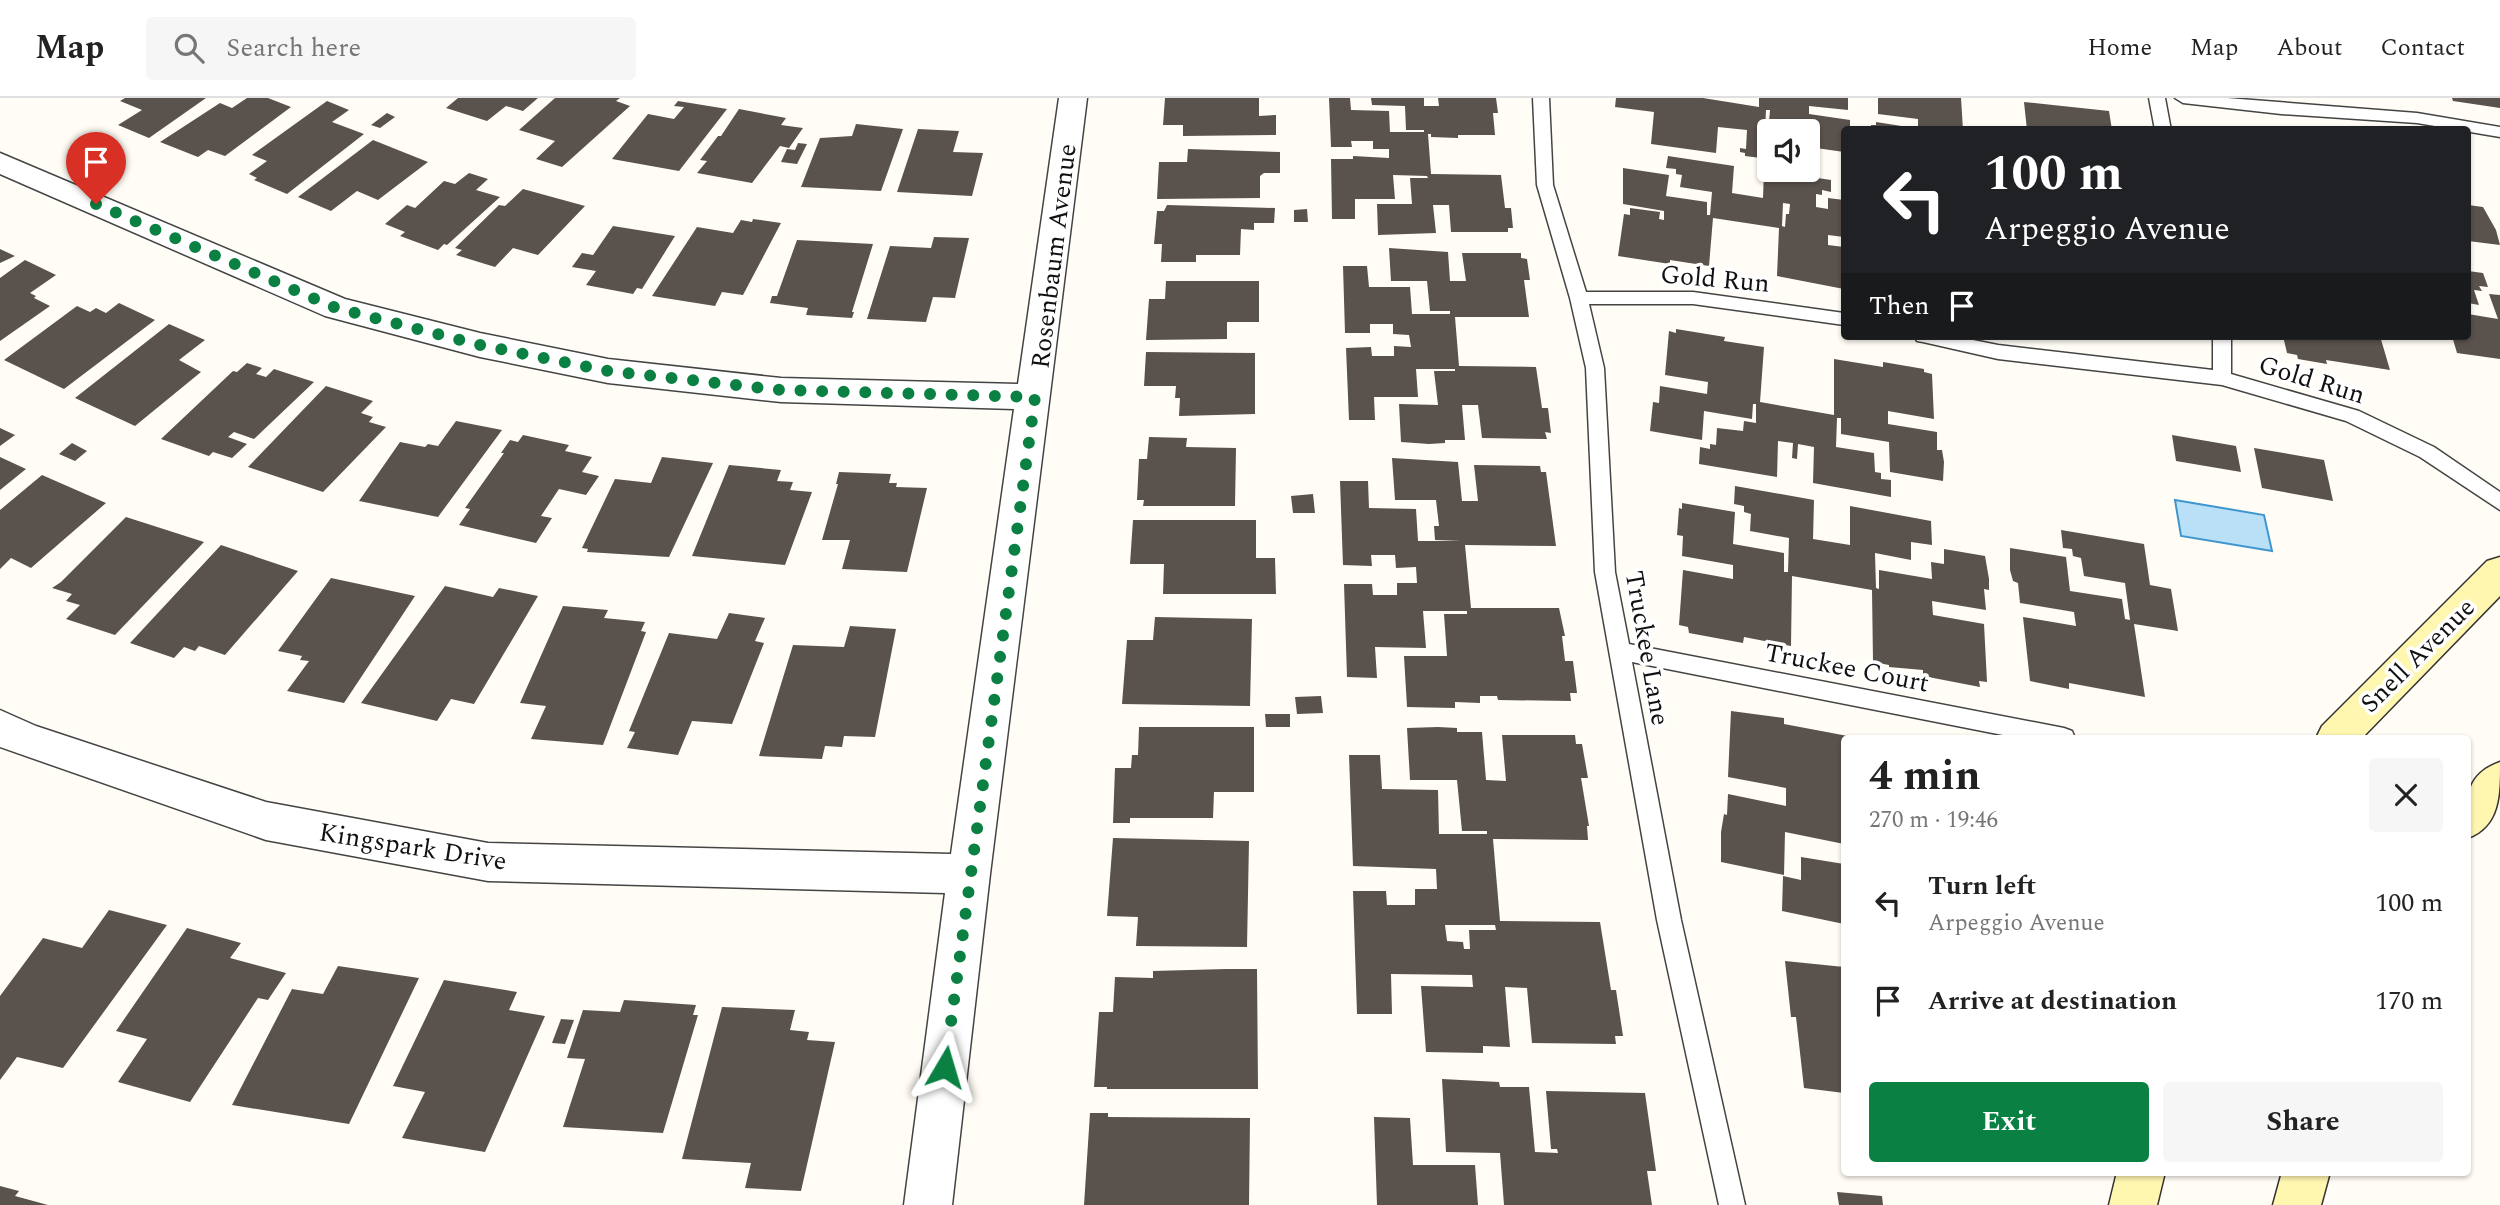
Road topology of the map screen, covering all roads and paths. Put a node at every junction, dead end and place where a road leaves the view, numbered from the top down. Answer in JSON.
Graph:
{"nodes":[{"id":1,"x":1073,"y":98,"type":"edge"},
{"id":2,"x":1541,"y":98,"type":"edge"},
{"id":3,"x":2157,"y":98,"type":"edge"},
{"id":4,"x":2183,"y":98,"type":"edge"},
{"id":5,"x":2163,"y":126,"type":"edge"},
{"id":6,"x":2464,"y":126,"type":"edge"},
{"id":7,"x":2471,"y":127,"type":"edge"},
{"id":8,"x":2500,"y":132,"type":"edge"},
{"id":9,"x":0,"y":163,"type":"edge"},
{"id":10,"x":1579,"y":298,"type":"junction"},
{"id":11,"x":1841,"y":319,"type":"edge"},
{"id":12,"x":1942,"y":340,"type":"edge"},
{"id":13,"x":2222,"y":340,"type":"edge"},
{"id":14,"x":2222,"y":378,"type":"junction"},
{"id":15,"x":1035,"y":397,"type":"junction"},
{"id":16,"x":2500,"y":502,"type":"edge"},
{"id":17,"x":2500,"y":572,"type":"edge"},
{"id":18,"x":1619,"y":651,"type":"junction"},
{"id":19,"x":0,"y":727,"type":"edge"},
{"id":20,"x":2049,"y":735,"type":"edge"},
{"id":21,"x":2339,"y":735,"type":"edge"},
{"id":22,"x":2500,"y":780,"type":"edge"},
{"id":23,"x":2471,"y":815,"type":"edge"},
{"id":24,"x":969,"y":874,"type":"junction"},
{"id":25,"x":2140,"y":1176,"type":"edge"},
{"id":26,"x":2305,"y":1176,"type":"edge"},
{"id":27,"x":928,"y":1205,"type":"edge"},
{"id":28,"x":1732,"y":1205,"type":"edge"},
{"id":29,"x":2133,"y":1205,"type":"edge"},
{"id":30,"x":2297,"y":1205,"type":"edge"}],
"edges":[{"from":1,"to":15,"type":"street","name":"Rosenbaum Avenue"},
{"from":2,"to":10,"type":"lane","name":"Truckee Lane"},
{"from":3,"to":5,"type":"lane"},
{"from":4,"to":6,"type":"lane"},
{"from":7,"to":8,"type":"lane"},
{"from":9,"to":15,"type":"street"},
{"from":10,"to":11,"type":"lane","name":"Gold Run"},
{"from":10,"to":18,"type":"lane","name":"Truckee Lane"},
{"from":12,"to":14,"type":"lane","name":"Gold Run"},
{"from":13,"to":14,"type":"lane"},
{"from":14,"to":16,"type":"lane","name":"Gold Run"},
{"from":15,"to":24,"type":"street","name":"Rosenbaum Avenue"},
{"from":17,"to":21,"type":"main road","name":"Snell Avenue"},
{"from":18,"to":20,"type":"lane","name":"Truckee Court"},
{"from":18,"to":28,"type":"lane","name":"Truckee Lane"},
{"from":19,"to":24,"type":"street","name":"Kingspark Drive"},
{"from":22,"to":23,"type":"main road"},
{"from":24,"to":27,"type":"street","name":"Rosenbaum Avenue"},
{"from":25,"to":29,"type":"main road"},
{"from":26,"to":30,"type":"main road"}]}
